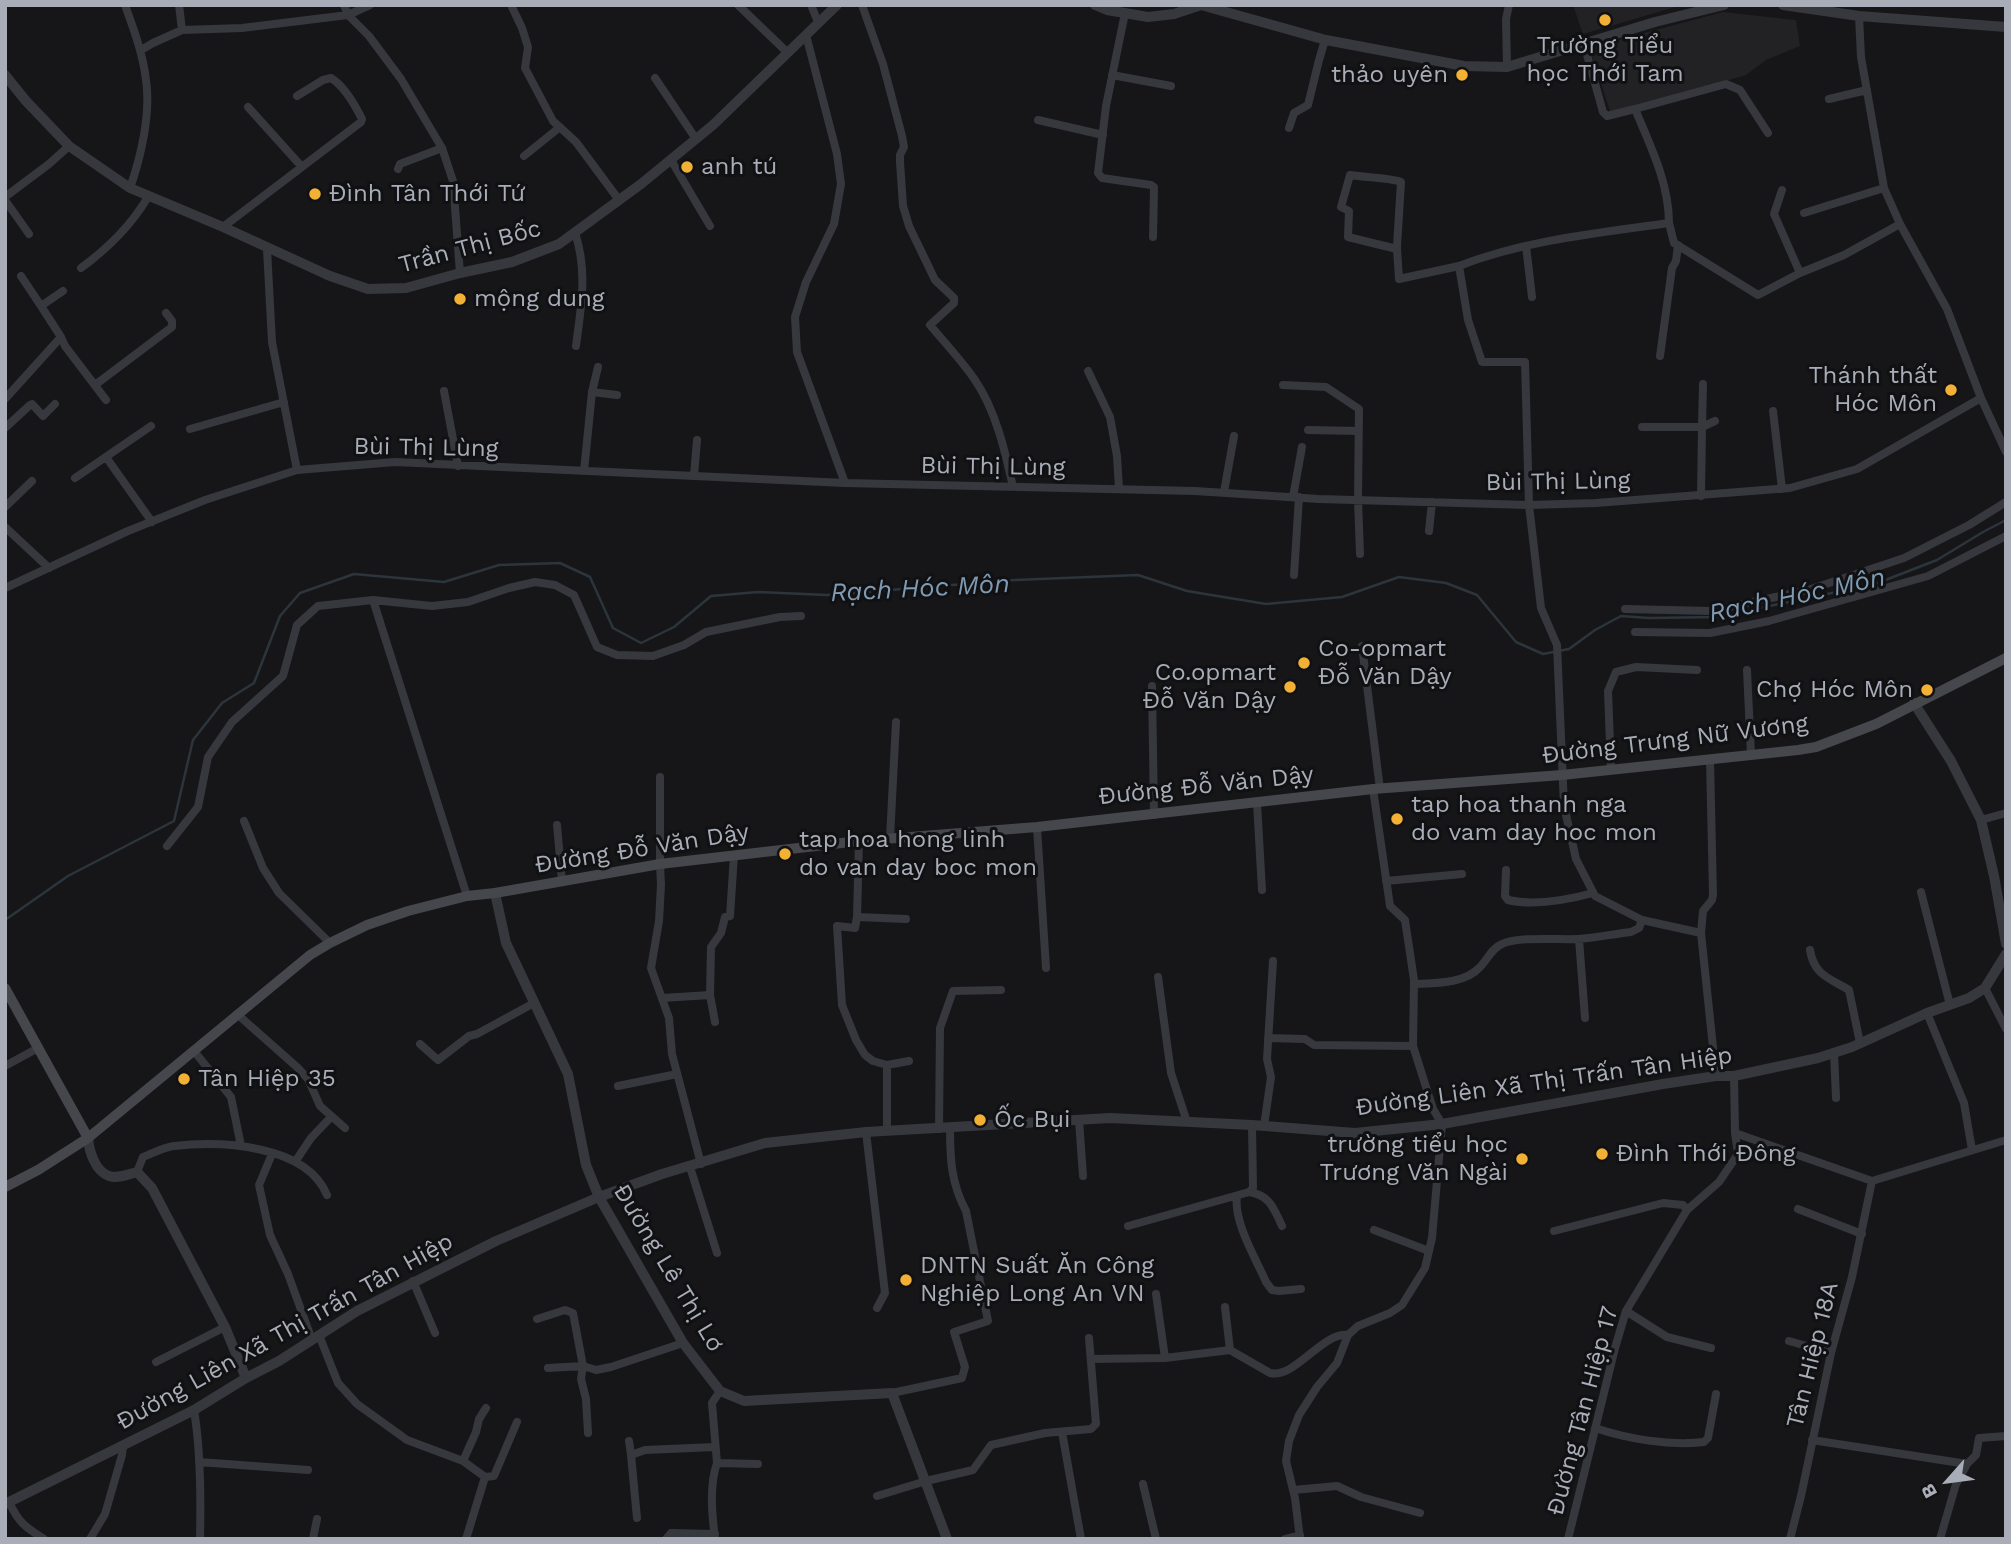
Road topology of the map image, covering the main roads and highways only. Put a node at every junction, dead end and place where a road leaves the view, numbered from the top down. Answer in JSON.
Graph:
{"nodes":[{"id":1,"x":2006,"y":658,"type":"edge"},
{"id":2,"x":1376,"y":789,"type":"joint"},
{"id":3,"x":5,"y":988,"type":"edge"},
{"id":4,"x":9,"y":1005,"type":"edge"},
{"id":5,"x":88,"y":1138,"type":"junction"},
{"id":6,"x":5,"y":1187,"type":"edge"}],
"edges":[{"from":1,"to":2,"type":"main road","name":"Đường Trưng Nữ Vương"},
{"from":2,"to":5,"type":"main road","name":"Đường Đỗ Văn Dậy"},
{"from":3,"to":4,"type":"main road"},
{"from":4,"to":5,"type":"main road"},
{"from":5,"to":6,"type":"main road","name":"Đường Đỗ Văn Dậy"}]}
